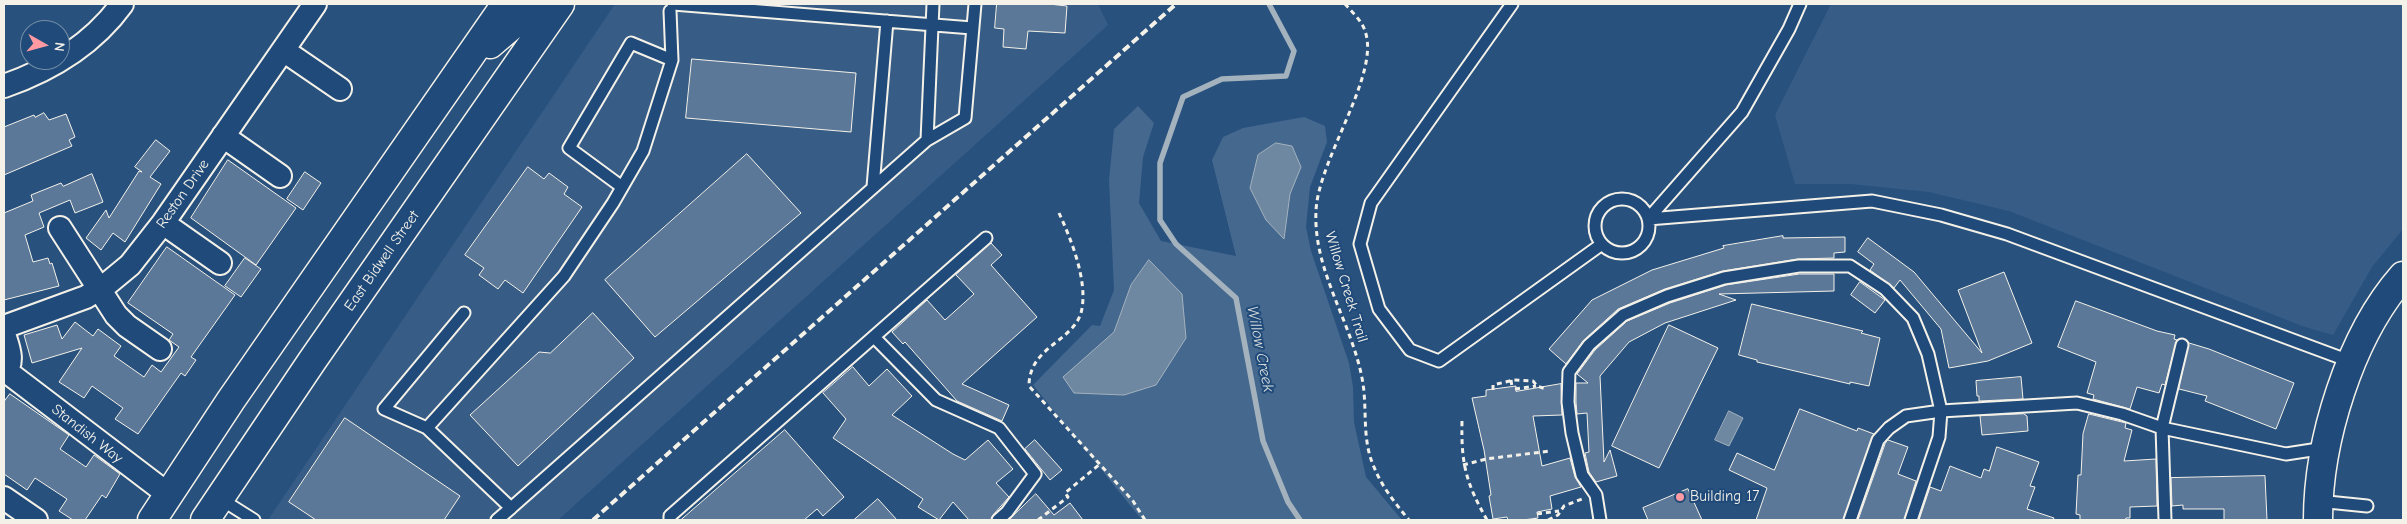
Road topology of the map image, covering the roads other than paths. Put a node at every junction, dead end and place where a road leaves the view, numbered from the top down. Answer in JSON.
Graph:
{"nodes":[{"id":1,"x":122,"y":4,"type":"edge"},
{"id":2,"x":315,"y":4,"type":"edge"},
{"id":3,"x":506,"y":4,"type":"edge"},
{"id":4,"x":532,"y":4,"type":"edge"},
{"id":5,"x":560,"y":4,"type":"edge"},
{"id":6,"x":933,"y":4,"type":"edge"},
{"id":7,"x":974,"y":4,"type":"edge"},
{"id":8,"x":1512,"y":4,"type":"edge"},
{"id":9,"x":1800,"y":4,"type":"edge"},
{"id":10,"x":669,"y":6,"type":"edge"},
{"id":11,"x":887,"y":21,"type":"junction"},
{"id":12,"x":932,"y":25,"type":"junction"},
{"id":13,"x":972,"y":28,"type":"junction"},
{"id":14,"x":283,"y":50,"type":"junction"},
{"id":15,"x":672,"y":60,"type":"junction"},
{"id":16,"x":462,"y":68,"type":"junction"},
{"id":17,"x":4,"y":86,"type":"edge"},
{"id":18,"x":340,"y":89,"type":"dead end"},
{"id":19,"x":223,"y":136,"type":"junction"},
{"id":20,"x":927,"y":140,"type":"junction"},
{"id":21,"x":280,"y":176,"type":"dead end"},
{"id":22,"x":622,"y":187,"type":"junction"},
{"id":23,"x":873,"y":187,"type":"junction"},
{"id":24,"x":1648,"y":219,"type":"junction"},
{"id":25,"x":163,"y":223,"type":"junction"},
{"id":26,"x":60,"y":228,"type":"dead end"},
{"id":27,"x":986,"y":238,"type":"dead end"},
{"id":28,"x":1602,"y":244,"type":"junction"},
{"id":29,"x":220,"y":263,"type":"dead end"},
{"id":30,"x":2403,"y":276,"type":"edge"},
{"id":31,"x":99,"y":290,"type":"junction"},
{"id":32,"x":464,"y":313,"type":"dead end"},
{"id":33,"x":4,"y":327,"type":"edge"},
{"id":34,"x":4,"y":334,"type":"edge"},
{"id":35,"x":874,"y":337,"type":"junction"},
{"id":36,"x":2182,"y":345,"type":"dead end"},
{"id":37,"x":160,"y":349,"type":"dead end"},
{"id":38,"x":2352,"y":362,"type":"junction"},
{"id":39,"x":5,"y":372,"type":"edge"},
{"id":40,"x":1941,"y":411,"type":"junction"},
{"id":41,"x":427,"y":428,"type":"junction"},
{"id":42,"x":2162,"y":428,"type":"junction"},
{"id":43,"x":2325,"y":448,"type":"junction"},
{"id":44,"x":169,"y":495,"type":"junction"},
{"id":45,"x":4,"y":498,"type":"edge"},
{"id":46,"x":2367,"y":506,"type":"dead end"},
{"id":47,"x":511,"y":508,"type":"junction"},
{"id":48,"x":212,"y":509,"type":"edge"},
{"id":49,"x":2318,"y":511,"type":"edge"},
{"id":50,"x":36,"y":520,"type":"edge"},
{"id":51,"x":152,"y":520,"type":"edge"},
{"id":52,"x":254,"y":520,"type":"edge"},
{"id":53,"x":497,"y":520,"type":"edge"},
{"id":54,"x":670,"y":520,"type":"edge"},
{"id":55,"x":998,"y":520,"type":"edge"},
{"id":56,"x":1600,"y":520,"type":"edge"},
{"id":57,"x":1850,"y":520,"type":"edge"},
{"id":58,"x":1911,"y":520,"type":"edge"},
{"id":59,"x":2165,"y":520,"type":"edge"}],
"edges":[{"from":1,"to":17,"type":"street"},
{"from":2,"to":14,"type":"street","name":"Reston Drive"},
{"from":3,"to":16,"type":"main road"},
{"from":4,"to":16,"type":"main road"},
{"from":5,"to":48,"type":"main road","name":"East Bidwell Street"},
{"from":6,"to":12,"type":"lane"},
{"from":7,"to":13,"type":"lane"},
{"from":8,"to":28,"type":"lane"},
{"from":9,"to":24,"type":"lane"},
{"from":10,"to":11,"type":"lane"},
{"from":10,"to":15,"type":"lane"},
{"from":11,"to":12,"type":"lane"},
{"from":11,"to":23,"type":"lane"},
{"from":12,"to":13,"type":"lane"},
{"from":12,"to":20,"type":"lane"},
{"from":13,"to":20,"type":"lane"},
{"from":14,"to":18,"type":"street"},
{"from":14,"to":19,"type":"street","name":"Reston Drive"},
{"from":15,"to":22,"type":"lane"},
{"from":15,"to":22,"type":"lane"},
{"from":16,"to":44,"type":"main road"},
{"from":19,"to":21,"type":"street"},
{"from":19,"to":25,"type":"street","name":"Reston Drive"},
{"from":20,"to":23,"type":"lane"},
{"from":22,"to":41,"type":"lane"},
{"from":23,"to":47,"type":"lane"},
{"from":24,"to":28,"type":"lane"},
{"from":24,"to":28,"type":"lane"},
{"from":24,"to":38,"type":"lane"},
{"from":25,"to":29,"type":"street"},
{"from":25,"to":31,"type":"street","name":"Reston Drive"},
{"from":26,"to":31,"type":"street"},
{"from":27,"to":35,"type":"lane"},
{"from":30,"to":38,"type":"main road"},
{"from":31,"to":33,"type":"street","name":"Reston Drive"},
{"from":31,"to":37,"type":"street"},
{"from":32,"to":41,"type":"lane"},
{"from":34,"to":39,"type":"street"},
{"from":35,"to":54,"type":"lane"},
{"from":35,"to":55,"type":"lane"},
{"from":36,"to":42,"type":"lane"},
{"from":38,"to":43,"type":"main road"},
{"from":39,"to":44,"type":"street","name":"Standish Way"},
{"from":40,"to":42,"type":"lane"},
{"from":40,"to":56,"type":"lane"},
{"from":40,"to":57,"type":"lane"},
{"from":40,"to":58,"type":"lane"},
{"from":41,"to":47,"type":"lane"},
{"from":42,"to":43,"type":"lane"},
{"from":42,"to":59,"type":"lane"},
{"from":43,"to":49,"type":"main road"},
{"from":44,"to":51,"type":"main road"},
{"from":45,"to":50,"type":"street"},
{"from":46,"to":49,"type":"lane"},
{"from":47,"to":53,"type":"lane"},
{"from":48,"to":52,"type":"lane"}]}
